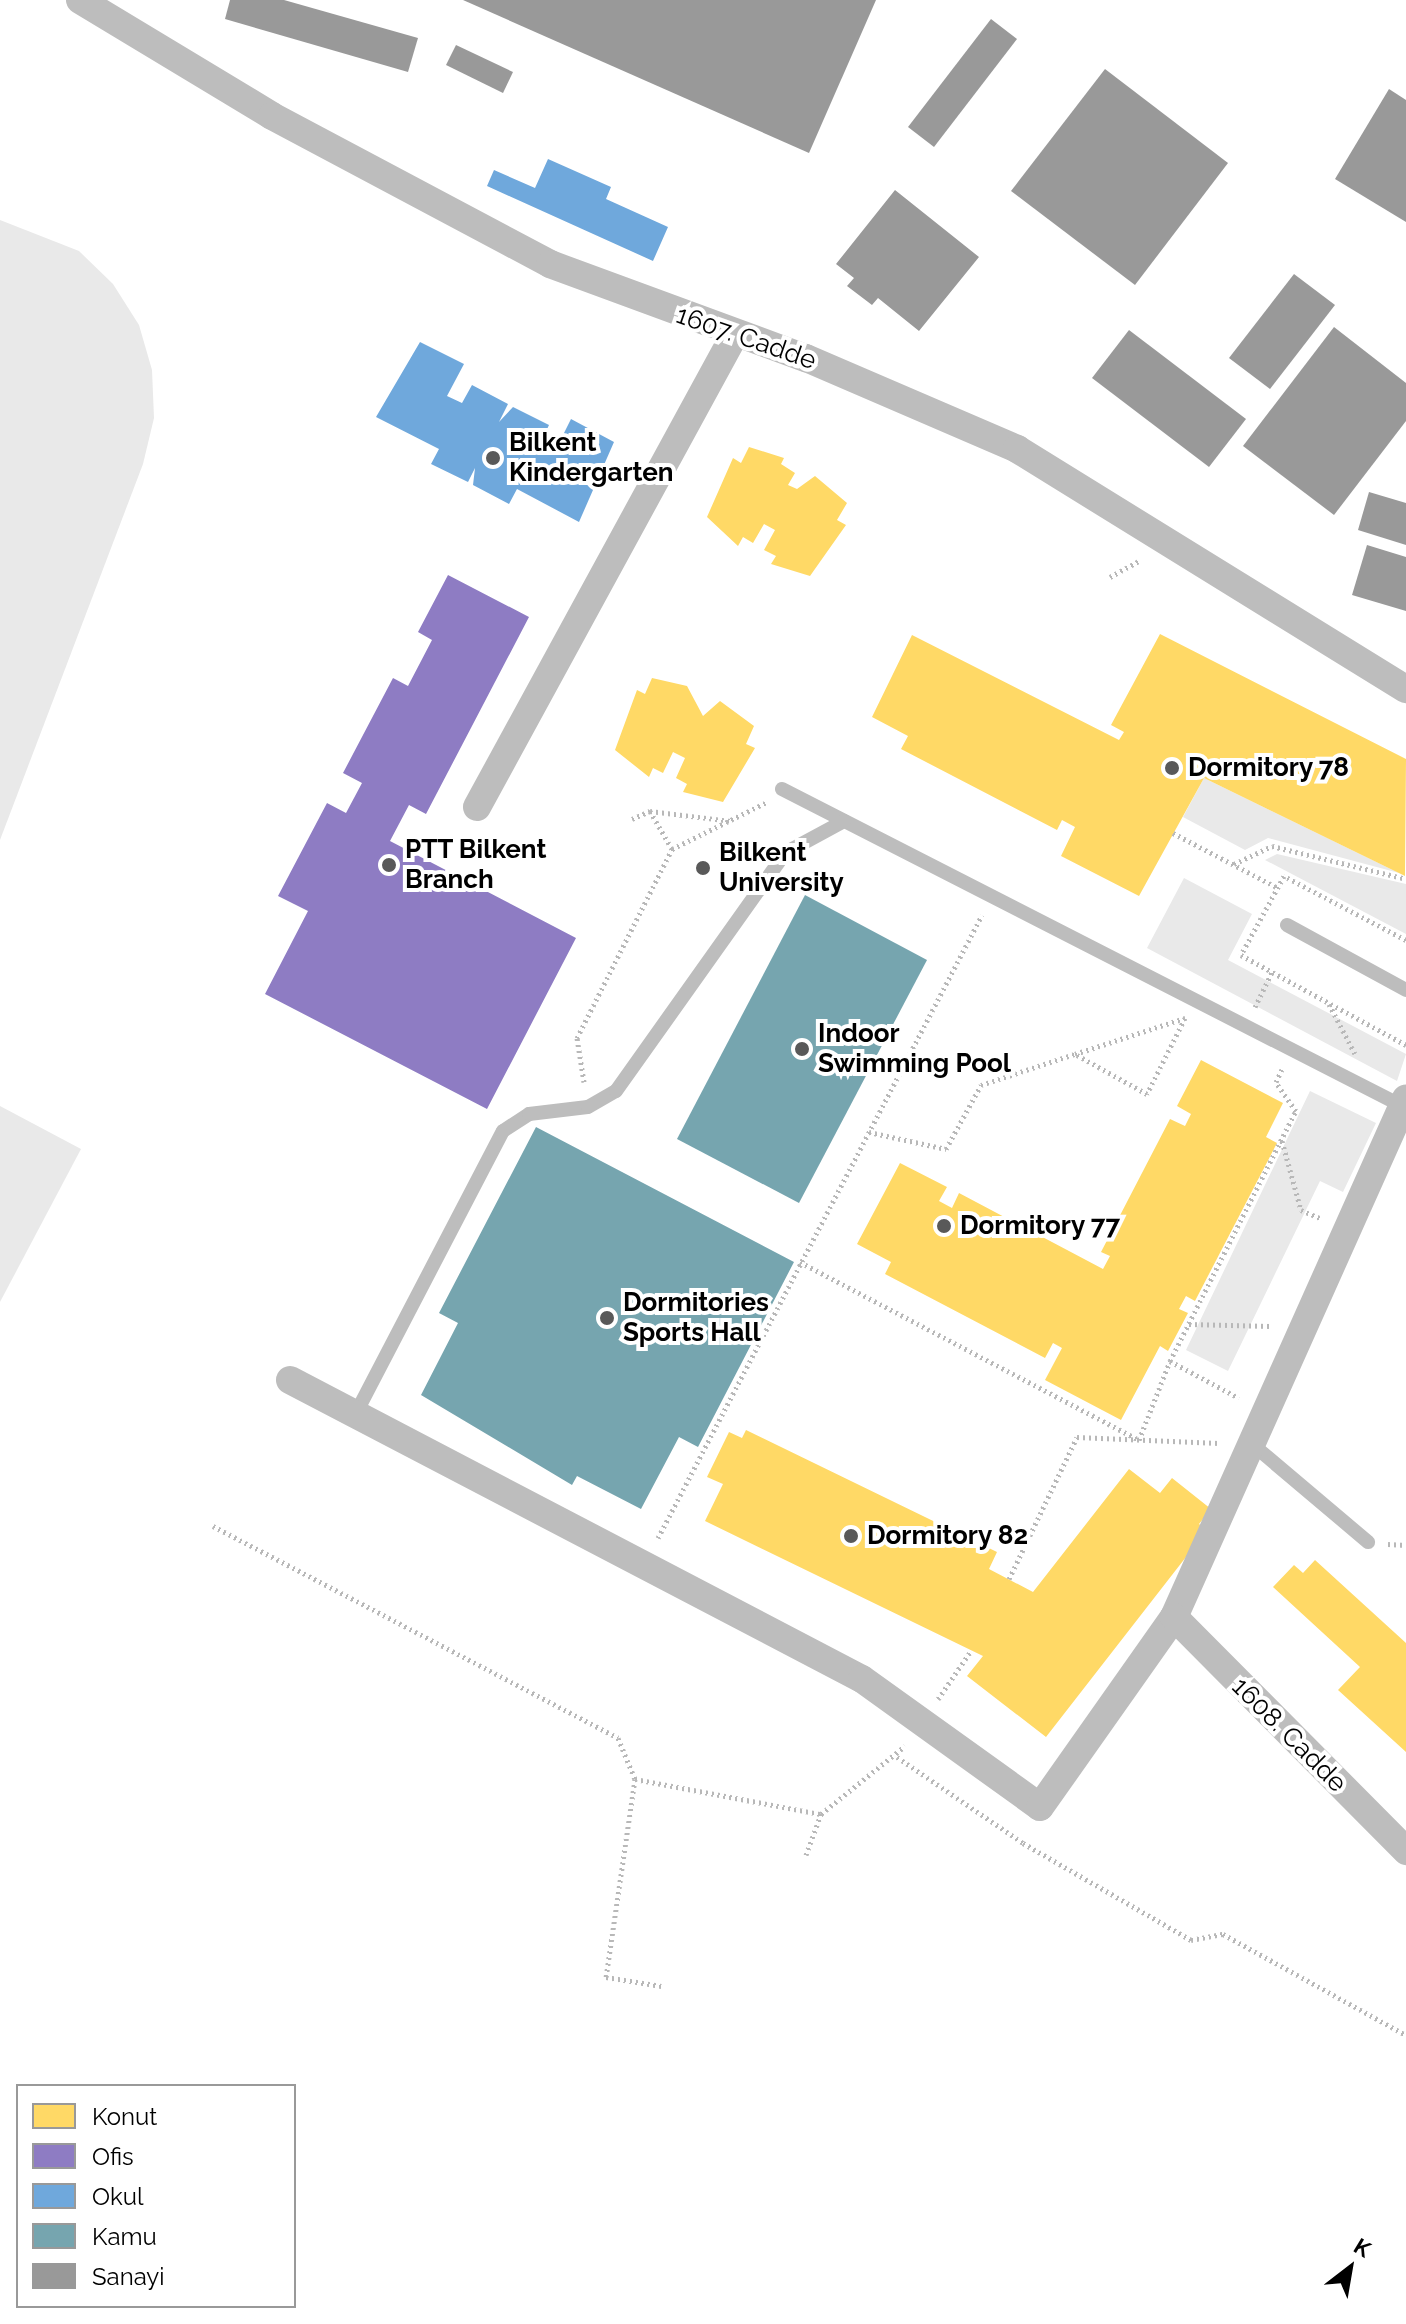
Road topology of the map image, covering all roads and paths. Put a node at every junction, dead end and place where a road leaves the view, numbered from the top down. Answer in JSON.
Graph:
{"nodes":[{"id":1,"x":80,"y":0,"type":"edge"},
{"id":2,"x":735,"y":334,"type":"junction"},
{"id":3,"x":1406,"y":689,"type":"edge"},
{"id":4,"x":782,"y":789,"type":"joint"},
{"id":5,"x":477,"y":807,"type":"dead end"},
{"id":6,"x":650,"y":811,"type":"junction"},
{"id":7,"x":632,"y":819,"type":"dead end"},
{"id":8,"x":733,"y":821,"type":"junction"},
{"id":9,"x":844,"y":821,"type":"junction"},
{"id":10,"x":1173,"y":833,"type":"dead end"},
{"id":11,"x":672,"y":849,"type":"junction"},
{"id":12,"x":1234,"y":864,"type":"junction"},
{"id":13,"x":1406,"y":879,"type":"edge"},
{"id":14,"x":1278,"y":888,"type":"dead end"},
{"id":15,"x":991,"y":896,"type":"junction"},
{"id":16,"x":1287,"y":925,"type":"dead end"},
{"id":17,"x":1272,"y":972,"type":"dead end"},
{"id":18,"x":1406,"y":990,"type":"edge"},
{"id":19,"x":1329,"y":1004,"type":"dead end"},
{"id":20,"x":1246,"y":1026,"type":"junction"},
{"id":21,"x":1292,"y":1050,"type":"junction"},
{"id":22,"x":1075,"y":1054,"type":"junction"},
{"id":23,"x":1351,"y":1080,"type":"junction"},
{"id":24,"x":1404,"y":1102,"type":"edge"},
{"id":25,"x":588,"y":1107,"type":"junction"},
{"id":26,"x":869,"y":1132,"type":"junction"},
{"id":27,"x":1282,"y":1139,"type":"junction"},
{"id":28,"x":1345,"y":1229,"type":"junction"},
{"id":29,"x":800,"y":1262,"type":"junction"},
{"id":30,"x":1189,"y":1324,"type":"junction"},
{"id":31,"x":1303,"y":1327,"type":"junction"},
{"id":32,"x":1170,"y":1361,"type":"junction"},
{"id":33,"x":290,"y":1380,"type":"dead end"},
{"id":34,"x":1219,"y":1388,"type":"dead end"},
{"id":35,"x":355,"y":1415,"type":"junction"},
{"id":36,"x":1139,"y":1440,"type":"junction"},
{"id":37,"x":1252,"y":1444,"type":"junction"},
{"id":38,"x":213,"y":1526,"type":"dead end"},
{"id":39,"x":1368,"y":1542,"type":"dead end"},
{"id":40,"x":644,"y":1565,"type":"junction"},
{"id":41,"x":1009,"y":1579,"type":"dead end"},
{"id":42,"x":1174,"y":1617,"type":"junction"},
{"id":43,"x":971,"y":1651,"type":"dead end"},
{"id":44,"x":922,"y":1722,"type":"junction"},
{"id":45,"x":897,"y":1757,"type":"junction"},
{"id":46,"x":635,"y":1779,"type":"junction"},
{"id":47,"x":821,"y":1814,"type":"junction"},
{"id":48,"x":1406,"y":1851,"type":"edge"},
{"id":49,"x":806,"y":1855,"type":"dead end"},
{"id":50,"x":661,"y":1986,"type":"dead end"},
{"id":51,"x":1406,"y":2035,"type":"edge"}],
"edges":[{"from":1,"to":2,"type":"street","name":"1607. Cadde"},
{"from":2,"to":3,"type":"street","name":"1607. Cadde"},
{"from":2,"to":5,"type":"street"},
{"from":4,"to":8,"type":"path"},
{"from":4,"to":9,"type":"lane"},
{"from":6,"to":7,"type":"path"},
{"from":6,"to":8,"type":"path"},
{"from":6,"to":11,"type":"path"},
{"from":8,"to":11,"type":"path"},
{"from":9,"to":15,"type":"lane"},
{"from":9,"to":25,"type":"lane"},
{"from":10,"to":12,"type":"path"},
{"from":11,"to":25,"type":"path"},
{"from":12,"to":13,"type":"path"},
{"from":12,"to":14,"type":"path"},
{"from":15,"to":20,"type":"lane"},
{"from":15,"to":26,"type":"path"},
{"from":16,"to":18,"type":"lane"},
{"from":17,"to":20,"type":"path"},
{"from":19,"to":23,"type":"path"},
{"from":20,"to":21,"type":"lane"},
{"from":21,"to":23,"type":"lane"},
{"from":21,"to":27,"type":"path"},
{"from":22,"to":22,"type":"path"},
{"from":22,"to":26,"type":"path"},
{"from":23,"to":24,"type":"lane"},
{"from":24,"to":28,"type":"street"},
{"from":25,"to":35,"type":"lane"},
{"from":26,"to":29,"type":"path"},
{"from":27,"to":28,"type":"path"},
{"from":27,"to":30,"type":"path"},
{"from":28,"to":31,"type":"street"},
{"from":29,"to":36,"type":"path"},
{"from":29,"to":40,"type":"path"},
{"from":30,"to":31,"type":"path"},
{"from":30,"to":32,"type":"path"},
{"from":31,"to":37,"type":"street"},
{"from":32,"to":34,"type":"path"},
{"from":32,"to":36,"type":"path"},
{"from":33,"to":35,"type":"street"},
{"from":35,"to":40,"type":"street"},
{"from":36,"to":37,"type":"path"},
{"from":36,"to":41,"type":"path"},
{"from":37,"to":39,"type":"lane"},
{"from":37,"to":42,"type":"street"},
{"from":38,"to":46,"type":"path"},
{"from":40,"to":44,"type":"street"},
{"from":42,"to":44,"type":"street"},
{"from":42,"to":48,"type":"street","name":"1608. Cadde"},
{"from":43,"to":44,"type":"path"},
{"from":44,"to":45,"type":"path"},
{"from":45,"to":47,"type":"path"},
{"from":45,"to":51,"type":"path"},
{"from":46,"to":47,"type":"path"},
{"from":46,"to":50,"type":"path"},
{"from":47,"to":49,"type":"path"}]}
